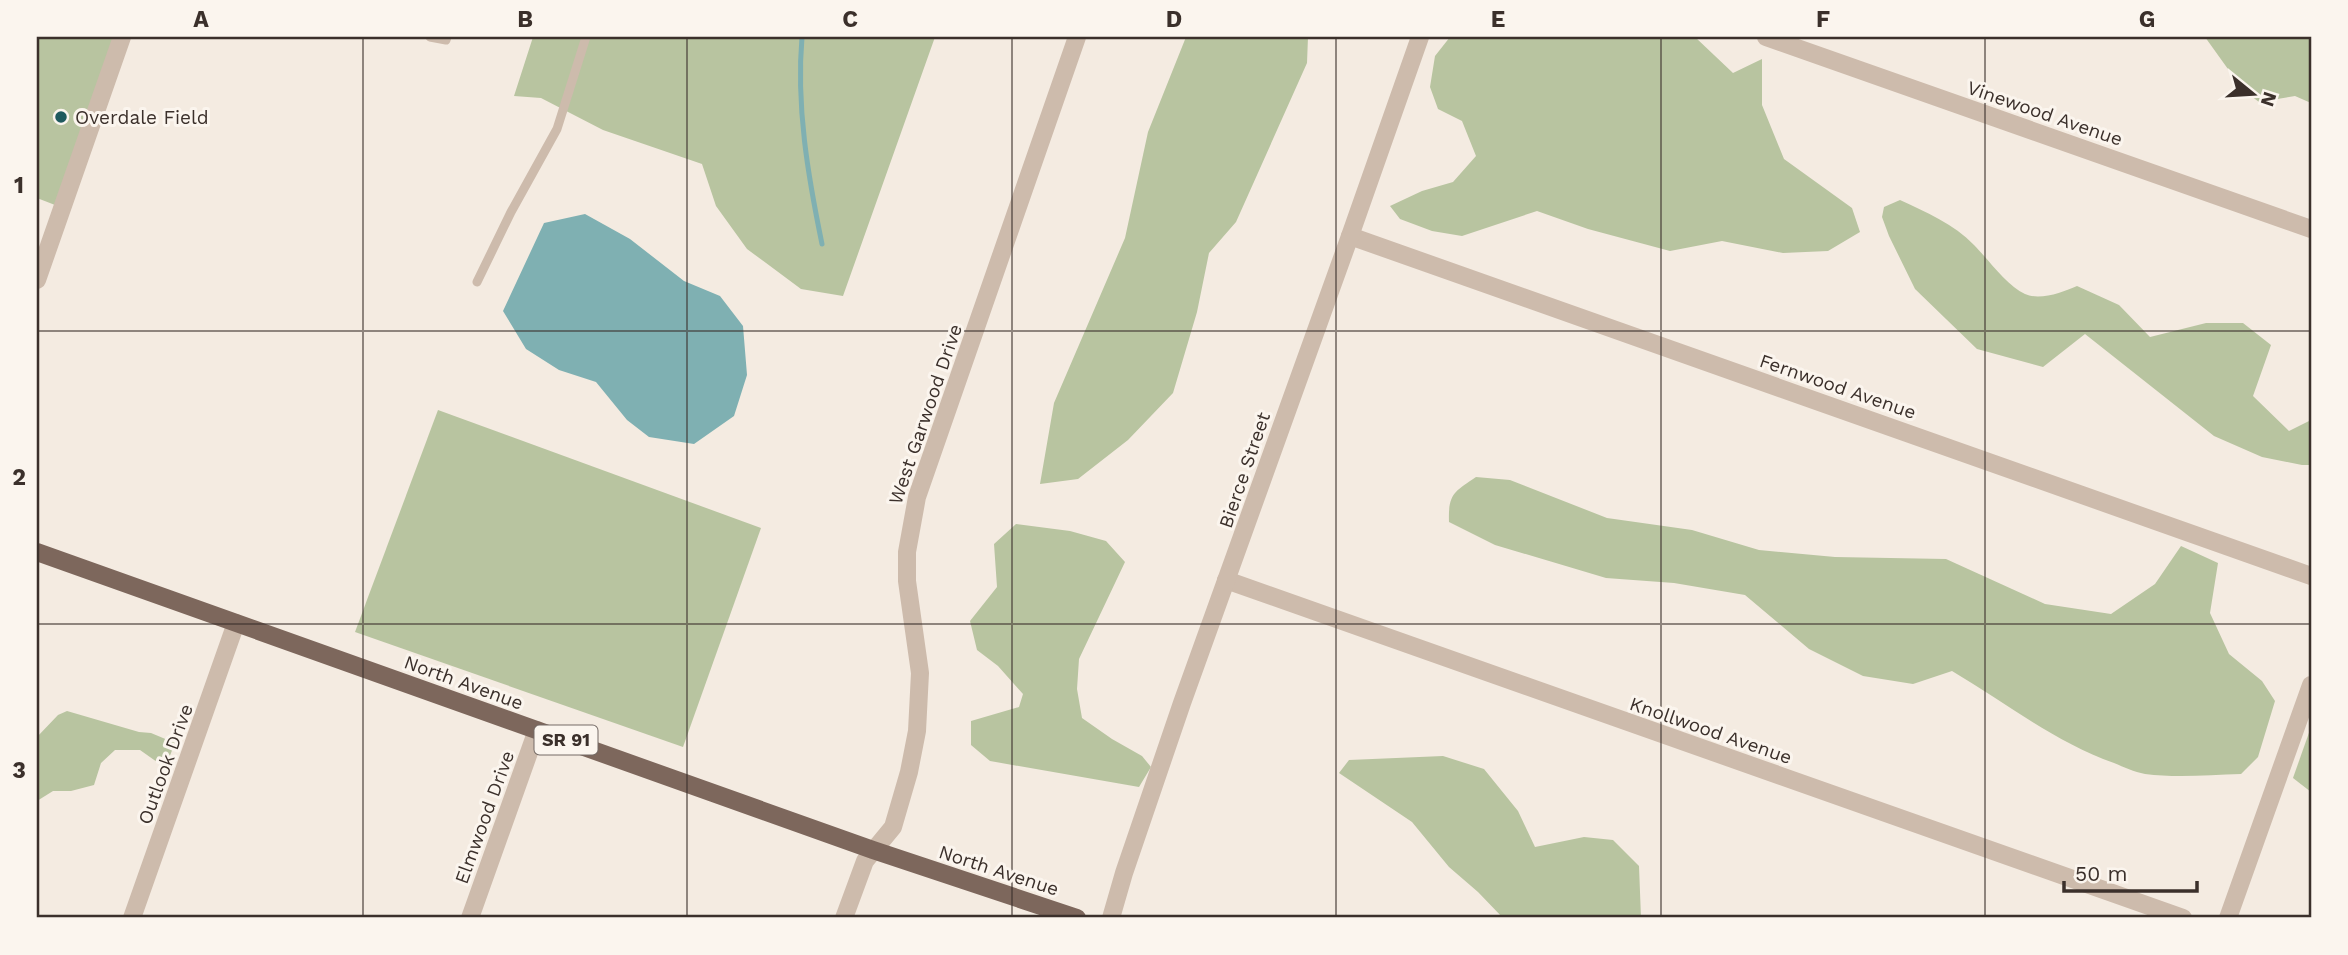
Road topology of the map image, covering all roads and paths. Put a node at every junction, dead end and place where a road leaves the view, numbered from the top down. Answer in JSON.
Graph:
{"nodes":[{"id":1,"x":122,"y":37,"type":"edge"},
{"id":2,"x":430,"y":37,"type":"edge"},
{"id":3,"x":447,"y":37,"type":"edge"},
{"id":4,"x":586,"y":37,"type":"edge"},
{"id":5,"x":1077,"y":37,"type":"edge"},
{"id":6,"x":1420,"y":37,"type":"edge"},
{"id":7,"x":1766,"y":37,"type":"edge"},
{"id":8,"x":2311,"y":229,"type":"edge"},
{"id":9,"x":1350,"y":236,"type":"junction"},
{"id":10,"x":37,"y":280,"type":"edge"},
{"id":11,"x":477,"y":282,"type":"dead end"},
{"id":12,"x":37,"y":552,"type":"edge"},
{"id":13,"x":2311,"y":576,"type":"edge"},
{"id":14,"x":1226,"y":580,"type":"junction"},
{"id":15,"x":236,"y":623,"type":"junction"},
{"id":16,"x":2311,"y":685,"type":"edge"},
{"id":17,"x":537,"y":730,"type":"junction"},
{"id":18,"x":873,"y":850,"type":"junction"},
{"id":19,"x":132,"y":918,"type":"edge"},
{"id":20,"x":470,"y":918,"type":"edge"},
{"id":21,"x":844,"y":918,"type":"edge"},
{"id":22,"x":1077,"y":918,"type":"edge"},
{"id":23,"x":1111,"y":918,"type":"edge"},
{"id":24,"x":2183,"y":918,"type":"edge"},
{"id":25,"x":2228,"y":918,"type":"edge"}],
"edges":[{"from":1,"to":10,"type":"street"},
{"from":2,"to":3,"type":"lane"},
{"from":4,"to":11,"type":"lane"},
{"from":5,"to":18,"type":"street","name":"West Garwood Drive"},
{"from":6,"to":9,"type":"street","name":"Bierce Street"},
{"from":7,"to":8,"type":"street","name":"Vinewood Avenue"},
{"from":9,"to":13,"type":"street","name":"Fernwood Avenue"},
{"from":9,"to":14,"type":"street","name":"Bierce Street"},
{"from":12,"to":15,"type":"main road","name":"North Avenue","number":"SR 91"},
{"from":14,"to":23,"type":"street","name":"Bierce Street"},
{"from":14,"to":24,"type":"street","name":"Knollwood Avenue"},
{"from":15,"to":17,"type":"main road","name":"North Avenue","number":"SR 91"},
{"from":15,"to":19,"type":"street","name":"Outlook Drive"},
{"from":16,"to":25,"type":"street"},
{"from":17,"to":18,"type":"main road","name":"North Avenue","number":"SR 91"},
{"from":17,"to":20,"type":"street","name":"Elmwood Drive"},
{"from":18,"to":21,"type":"street","name":"West Garwood Drive"},
{"from":18,"to":22,"type":"main road","name":"North Avenue","number":"SR 91"}]}
